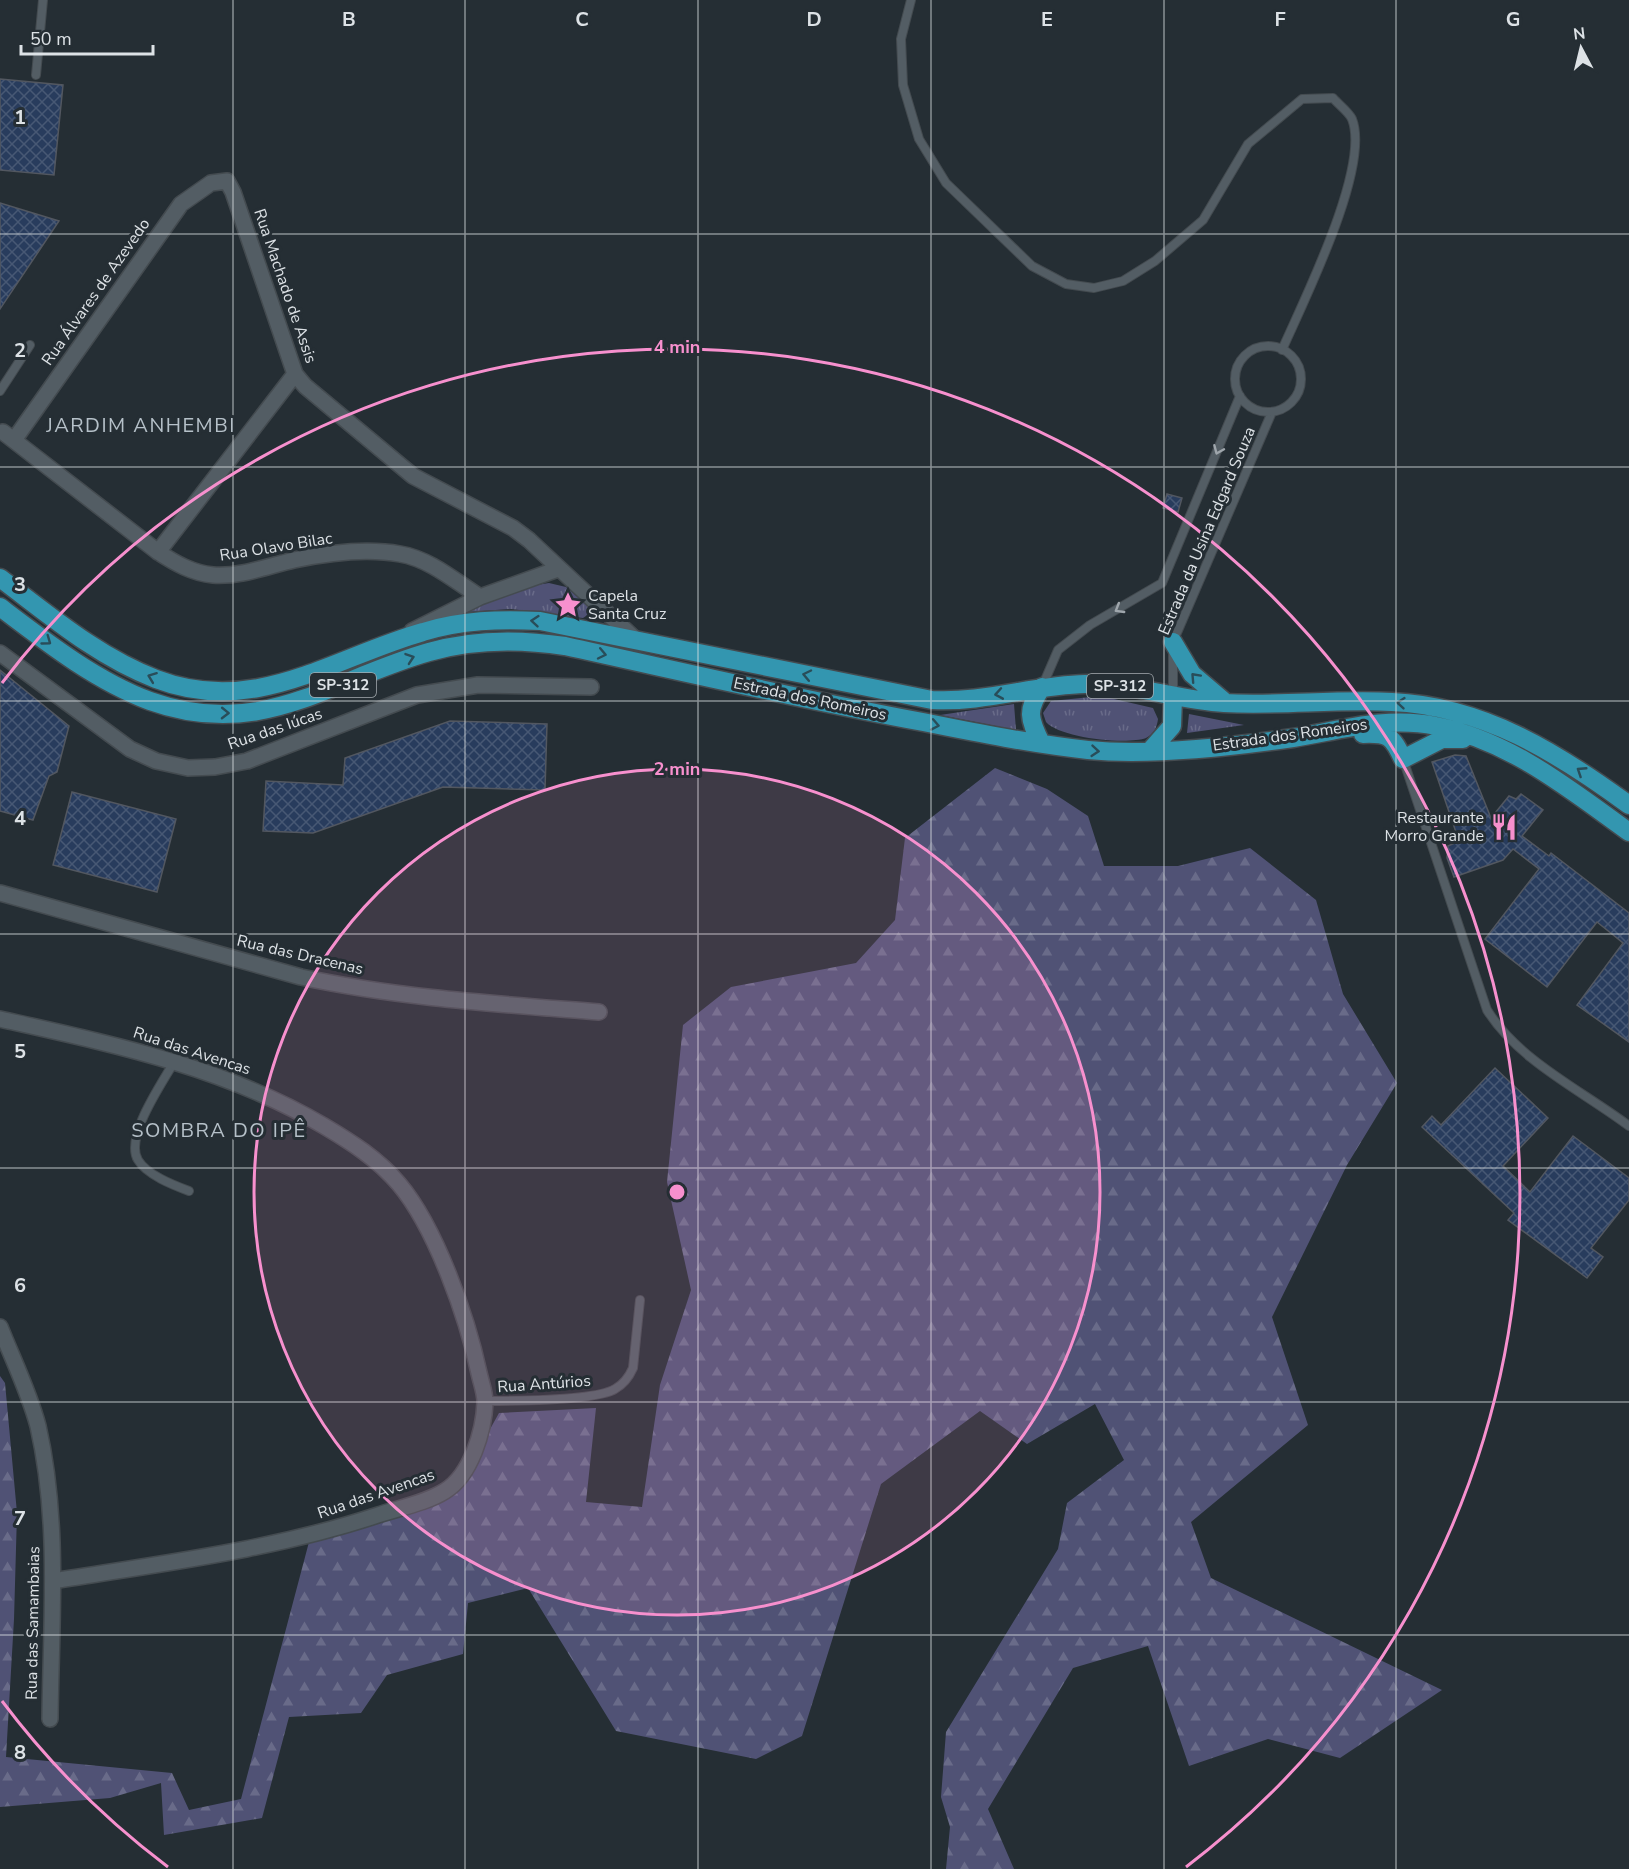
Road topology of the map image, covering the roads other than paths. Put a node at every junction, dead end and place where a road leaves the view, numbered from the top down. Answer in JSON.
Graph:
{"nodes":[{"id":1,"x":44,"y":0,"type":"edge"},
{"id":2,"x":911,"y":0,"type":"edge"},
{"id":3,"x":36,"y":75,"type":"dead end"},
{"id":4,"x":222,"y":180,"type":"joint"},
{"id":5,"x":30,"y":345,"type":"dead end"},
{"id":6,"x":1282,"y":350,"type":"junction"},
{"id":7,"x":295,"y":374,"type":"junction"},
{"id":8,"x":0,"y":391,"type":"edge"},
{"id":9,"x":1240,"y":396,"type":"junction"},
{"id":10,"x":1272,"y":412,"type":"junction"},
{"id":11,"x":6,"y":434,"type":"edge"},
{"id":12,"x":158,"y":552,"type":"junction"},
{"id":13,"x":558,"y":569,"type":"junction"},
{"id":14,"x":0,"y":578,"type":"edge"},
{"id":15,"x":480,"y":597,"type":"junction"},
{"id":16,"x":0,"y":607,"type":"edge"},
{"id":17,"x":635,"y":639,"type":"junction"},
{"id":18,"x":396,"y":640,"type":"junction"},
{"id":19,"x":1173,"y":642,"type":"junction"},
{"id":20,"x":0,"y":653,"type":"edge"},
{"id":21,"x":591,"y":687,"type":"dead end"},
{"id":22,"x":1042,"y":687,"type":"junction"},
{"id":23,"x":1173,"y":698,"type":"junction"},
{"id":24,"x":1226,"y":703,"type":"junction"},
{"id":25,"x":1292,"y":738,"type":"junction"},
{"id":26,"x":1485,"y":741,"type":"junction"},
{"id":27,"x":1041,"y":743,"type":"junction"},
{"id":28,"x":1150,"y":750,"type":"junction"},
{"id":29,"x":1403,"y":759,"type":"junction"},
{"id":30,"x":1629,"y":805,"type":"edge"},
{"id":31,"x":1629,"y":832,"type":"edge"},
{"id":32,"x":0,"y":893,"type":"edge"},
{"id":33,"x":598,"y":1012,"type":"dead end"},
{"id":34,"x":0,"y":1019,"type":"edge"},
{"id":35,"x":175,"y":1061,"type":"junction"},
{"id":36,"x":1629,"y":1126,"type":"edge"},
{"id":37,"x":189,"y":1191,"type":"dead end"},
{"id":38,"x":640,"y":1300,"type":"dead end"},
{"id":39,"x":0,"y":1327,"type":"edge"},
{"id":40,"x":5,"y":1348,"type":"edge"},
{"id":41,"x":485,"y":1401,"type":"junction"},
{"id":42,"x":53,"y":1581,"type":"junction"},
{"id":43,"x":50,"y":1719,"type":"dead end"}],
"edges":[{"from":1,"to":3,"type":"lane"},
{"from":2,"to":6,"type":"lane"},
{"from":4,"to":7,"type":"street","name":"Rua Machado de Assis"},
{"from":4,"to":11,"type":"street","name":"Rua Álvares de Azevedo"},
{"from":5,"to":8,"type":"lane"},
{"from":6,"to":9,"type":"lane"},
{"from":6,"to":10,"type":"lane"},
{"from":7,"to":12,"type":"street"},
{"from":7,"to":13,"type":"street","name":"Rua Machado de Assis"},
{"from":9,"to":10,"type":"lane"},
{"from":9,"to":22,"type":"lane","name":"Estrada da Usina Edgard Souza","one_way":true},
{"from":10,"to":19,"type":"lane","name":"Estrada da Usina Edgard Souza"},
{"from":11,"to":12,"type":"street","name":"Rua Olavo Bilac"},
{"from":12,"to":15,"type":"street","name":"Rua Olavo Bilac"},
{"from":13,"to":15,"type":"street"},
{"from":13,"to":17,"type":"street","name":"Rua Machado de Assis"},
{"from":18,"to":14,"type":"main road","name":"Estrada dos Romeiros","number":"SP-312","one_way":true},
{"from":15,"to":18,"type":"street"},
{"from":16,"to":27,"type":"main road","name":"Estrada dos Romeiros","number":"SP-312","one_way":true},
{"from":17,"to":18,"type":"main road","name":"Estrada dos Romeiros","number":"SP-312","one_way":true},
{"from":22,"to":17,"type":"main road","name":"Estrada dos Romeiros","number":"SP-312","one_way":true},
{"from":19,"to":23,"type":"lane","name":"Estrada da Usina Edgard Souza"},
{"from":24,"to":19,"type":"main road","one_way":true},
{"from":20,"to":21,"type":"street","name":"Rua das Iúcas"},
{"from":22,"to":23,"type":"main road","name":"Estrada dos Romeiros","number":"SP-312"},
{"from":22,"to":27,"type":"main road"},
{"from":23,"to":24,"type":"main road","name":"Estrada dos Romeiros","number":"SP-312"},
{"from":23,"to":28,"type":"main road"},
{"from":30,"to":24,"type":"main road","name":"Estrada dos Romeiros","number":"SP-312","one_way":true},
{"from":25,"to":26,"type":"main road","name":"Estrada dos Romeiros","number":"SP-312"},
{"from":25,"to":28,"type":"main road","name":"Estrada dos Romeiros","number":"SP-312"},
{"from":25,"to":29,"type":"main road"},
{"from":26,"to":29,"type":"main road"},
{"from":26,"to":31,"type":"main road","name":"Estrada dos Romeiros","number":"SP-312"},
{"from":27,"to":28,"type":"main road","name":"Estrada dos Romeiros","number":"SP-312","one_way":true},
{"from":29,"to":36,"type":"lane"},
{"from":32,"to":33,"type":"street","name":"Rua das Dracenas"},
{"from":34,"to":35,"type":"street","name":"Rua das Avencas"},
{"from":35,"to":37,"type":"lane"},
{"from":35,"to":41,"type":"street","name":"Rua das Avencas"},
{"from":38,"to":41,"type":"lane","name":"Rua Antúrios"},
{"from":39,"to":40,"type":"street","name":"Rua das Samambaias"},
{"from":40,"to":42,"type":"street","name":"Rua das Samambaias"},
{"from":41,"to":42,"type":"street","name":"Rua das Avencas"},
{"from":42,"to":43,"type":"street","name":"Rua das Samambaias"}]}
